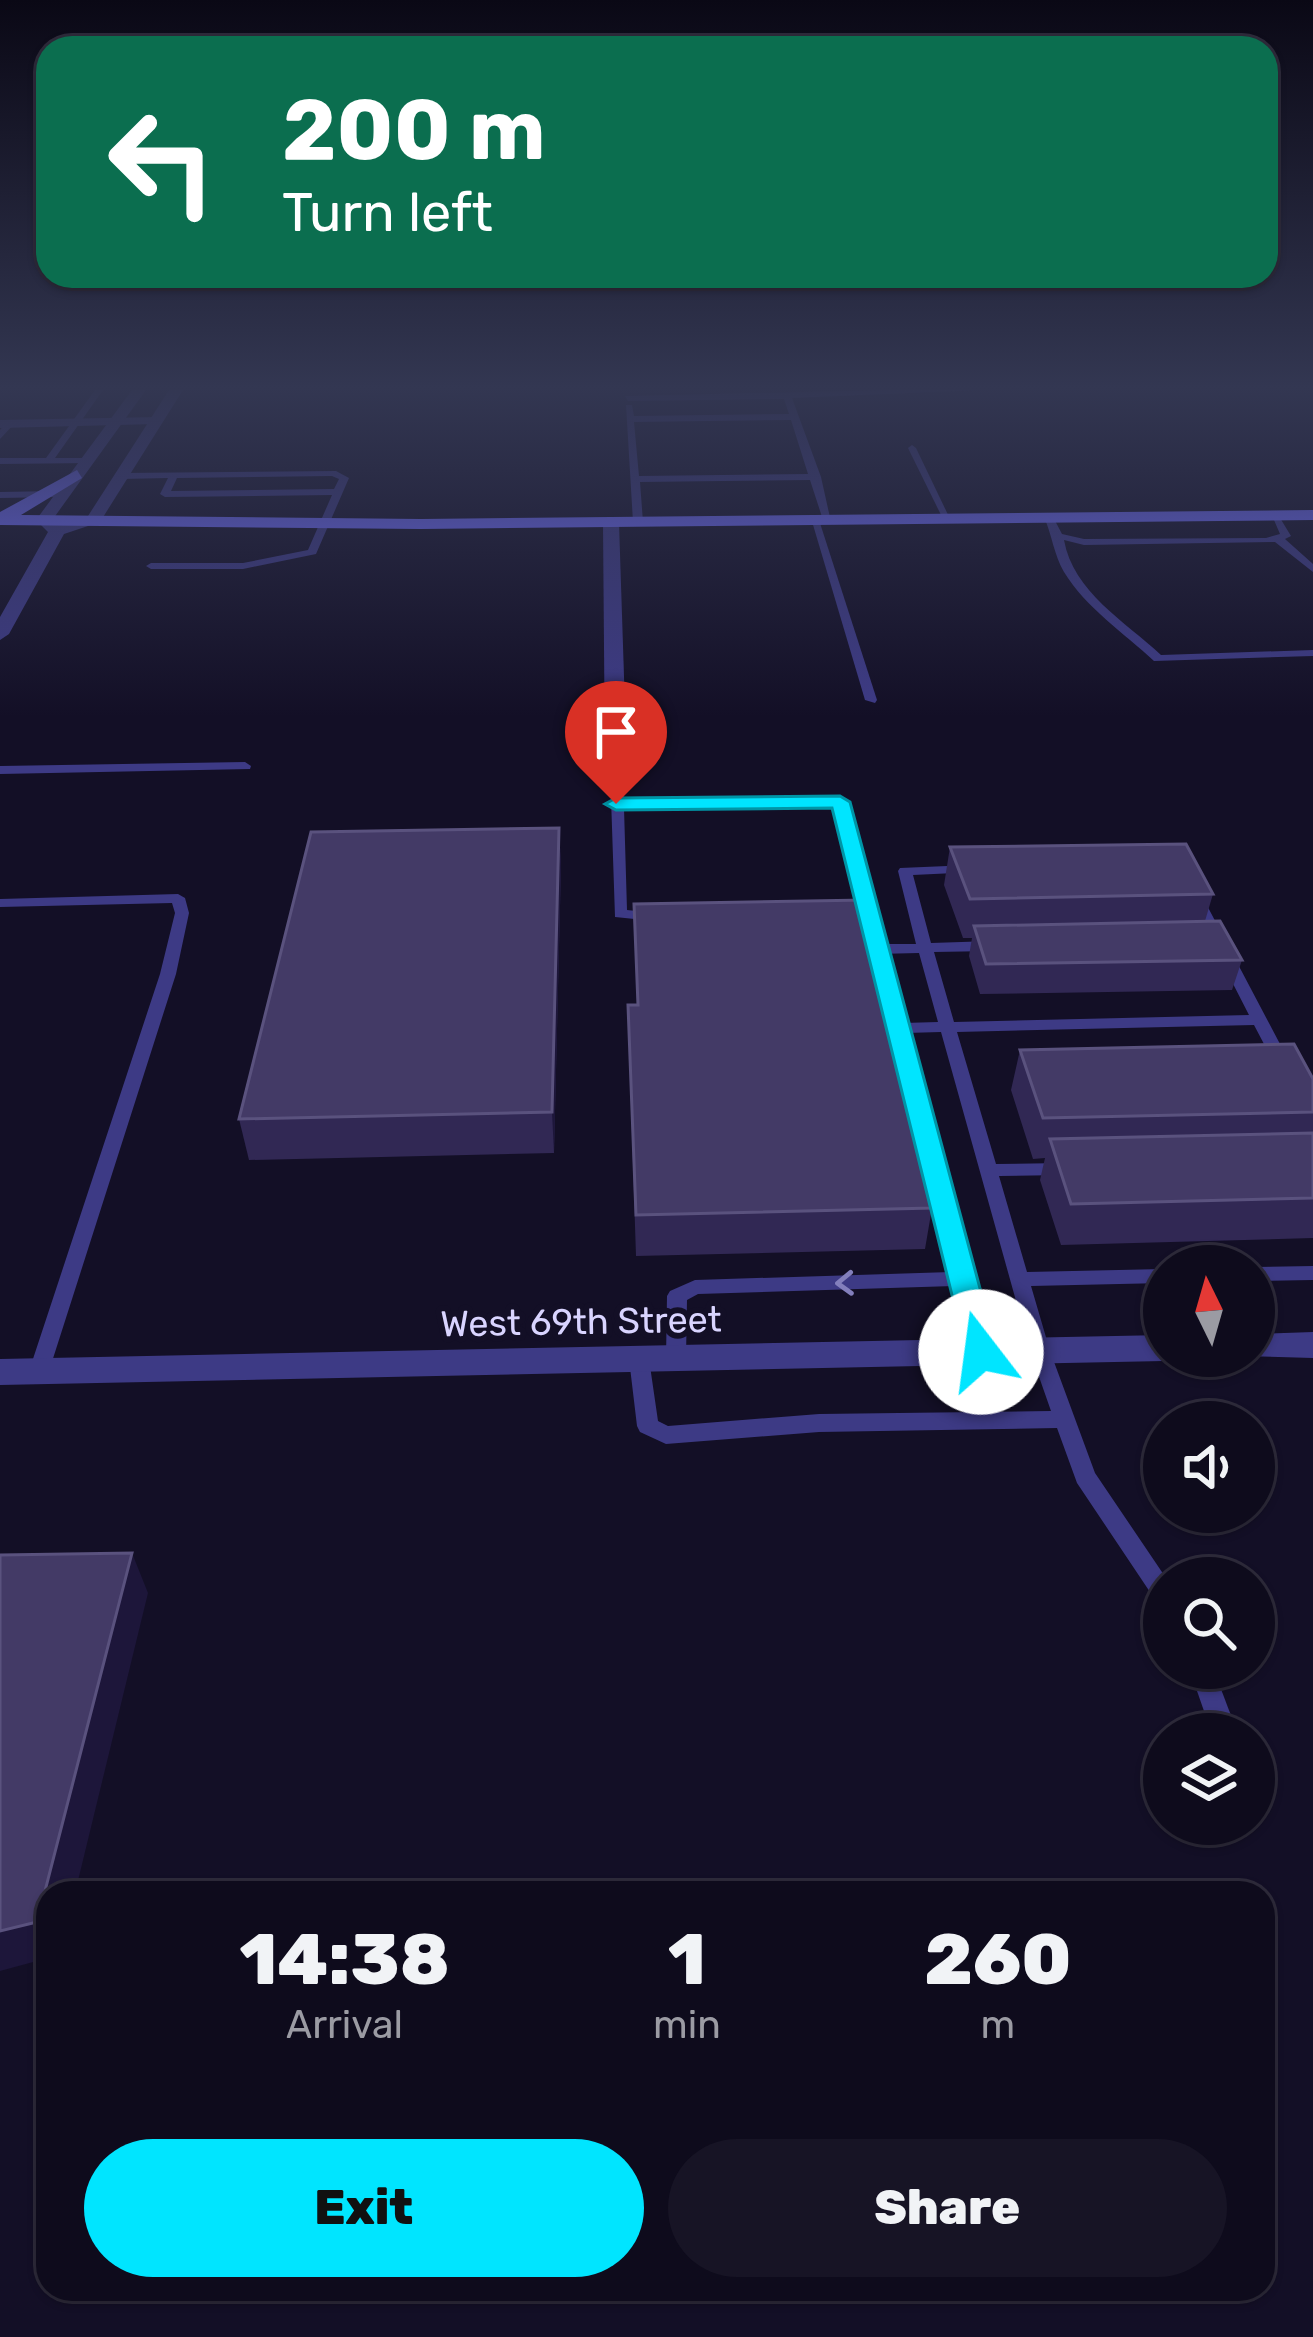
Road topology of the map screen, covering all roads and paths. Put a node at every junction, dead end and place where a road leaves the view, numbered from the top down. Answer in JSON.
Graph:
{"nodes":[{"id":1,"x":41,"y":499,"type":"edge"},
{"id":2,"x":51,"y":499,"type":"edge"},
{"id":3,"x":107,"y":499,"type":"edge"},
{"id":4,"x":114,"y":499,"type":"edge"},
{"id":5,"x":337,"y":499,"type":"edge"},
{"id":6,"x":636,"y":499,"type":"edge"},
{"id":7,"x":819,"y":499,"type":"edge"},
{"id":8,"x":938,"y":499,"type":"edge"},
{"id":9,"x":1274,"y":515,"type":"junction"},
{"id":10,"x":1313,"y":515,"type":"edge"},
{"id":11,"x":181,"y":518,"type":"junction"},
{"id":12,"x":1049,"y":518,"type":"junction"},
{"id":13,"x":0,"y":519,"type":"edge"},
{"id":14,"x":94,"y":519,"type":"junction"},
{"id":15,"x":948,"y":519,"type":"junction"},
{"id":16,"x":821,"y":520,"type":"junction"},
{"id":17,"x":638,"y":522,"type":"junction"},
{"id":18,"x":611,"y":523,"type":"junction"},
{"id":19,"x":269,"y":524,"type":"junction"},
{"id":20,"x":328,"y":524,"type":"junction"},
{"id":21,"x":51,"y":526,"type":"junction"},
{"id":22,"x":0,"y":532,"type":"edge"},
{"id":23,"x":1058,"y":536,"type":"junction"},
{"id":24,"x":1277,"y":538,"type":"junction"},
{"id":25,"x":151,"y":566,"type":"dead end"},
{"id":26,"x":1313,"y":569,"type":"edge"},
{"id":27,"x":0,"y":634,"type":"edge"},
{"id":28,"x":1313,"y":653,"type":"edge"},
{"id":29,"x":871,"y":700,"type":"dead end"},
{"id":30,"x":244,"y":766,"type":"dead end"},
{"id":31,"x":616,"y":768,"type":"joint"},
{"id":32,"x":0,"y":770,"type":"edge"},
{"id":33,"x":616,"y":804,"type":"junction"},
{"id":34,"x":996,"y":868,"type":"edge"},
{"id":35,"x":1189,"y":883,"type":"edge"},
{"id":36,"x":0,"y":902,"type":"edge"},
{"id":37,"x":867,"y":912,"type":"junction"},
{"id":38,"x":844,"y":913,"type":"edge"},
{"id":39,"x":680,"y":916,"type":"edge"},
{"id":40,"x":1219,"y":941,"type":"junction"},
{"id":41,"x":1196,"y":942,"type":"edge"},
{"id":42,"x":1015,"y":946,"type":"edge"},
{"id":43,"x":925,"y":947,"type":"junction"},
{"id":44,"x":877,"y":950,"type":"junction"},
{"id":45,"x":1260,"y":1020,"type":"junction"},
{"id":46,"x":948,"y":1027,"type":"junction"},
{"id":47,"x":897,"y":1028,"type":"junction"},
{"id":48,"x":1292,"y":1081,"type":"edge"},
{"id":49,"x":1083,"y":1168,"type":"edge"},
{"id":50,"x":991,"y":1170,"type":"junction"},
{"id":51,"x":1313,"y":1273,"type":"edge"},
{"id":52,"x":1275,"y":1274,"type":"edge"},
{"id":53,"x":1143,"y":1276,"type":"edge"},
{"id":54,"x":1021,"y":1279,"type":"junction"},
{"id":55,"x":962,"y":1280,"type":"junction"},
{"id":56,"x":1313,"y":1346,"type":"edge"},
{"id":57,"x":1275,"y":1347,"type":"edge"},
{"id":58,"x":1143,"y":1349,"type":"edge"},
{"id":59,"x":1040,"y":1351,"type":"junction"},
{"id":60,"x":981,"y":1352,"type":"junction"},
{"id":61,"x":676,"y":1358,"type":"junction"},
{"id":62,"x":639,"y":1359,"type":"junction"},
{"id":63,"x":39,"y":1371,"type":"junction"},
{"id":64,"x":0,"y":1372,"type":"edge"},
{"id":65,"x":1065,"y":1420,"type":"junction"},
{"id":66,"x":1143,"y":1563,"type":"edge"}],
"edges":[{"from":1,"to":13,"type":"main road"},
{"from":2,"to":21,"type":"street"},
{"from":3,"to":14,"type":"street"},
{"from":4,"to":11,"type":"main road"},
{"from":5,"to":20,"type":"lane"},
{"from":6,"to":17,"type":"lane"},
{"from":7,"to":16,"type":"lane"},
{"from":8,"to":15,"type":"lane"},
{"from":9,"to":10,"type":"main road"},
{"from":9,"to":12,"type":"main road"},
{"from":9,"to":24,"type":"lane"},
{"from":11,"to":14,"type":"main road"},
{"from":11,"to":19,"type":"main road"},
{"from":12,"to":15,"type":"main road"},
{"from":12,"to":23,"type":"lane"},
{"from":13,"to":21,"type":"main road"},
{"from":14,"to":21,"type":"main road"},
{"from":15,"to":16,"type":"main road"},
{"from":16,"to":17,"type":"main road"},
{"from":16,"to":29,"type":"lane"},
{"from":17,"to":18,"type":"main road"},
{"from":18,"to":20,"type":"main road"},
{"from":18,"to":31,"type":"street"},
{"from":19,"to":20,"type":"main road"},
{"from":19,"to":21,"type":"main road"},
{"from":20,"to":25,"type":"lane"},
{"from":21,"to":22,"type":"main road"},
{"from":21,"to":27,"type":"street"},
{"from":23,"to":24,"type":"lane"},
{"from":23,"to":28,"type":"lane"},
{"from":24,"to":26,"type":"lane"},
{"from":30,"to":32,"type":"lane"},
{"from":31,"to":33,"type":"lane"},
{"from":33,"to":37,"type":"lane"},
{"from":33,"to":39,"type":"lane"},
{"from":34,"to":43,"type":"lane"},
{"from":35,"to":40,"type":"lane"},
{"from":36,"to":63,"type":"lane"},
{"from":37,"to":38,"type":"lane"},
{"from":37,"to":44,"type":"lane"},
{"from":40,"to":41,"type":"lane"},
{"from":40,"to":45,"type":"lane"},
{"from":42,"to":43,"type":"lane"},
{"from":43,"to":44,"type":"lane"},
{"from":43,"to":46,"type":"lane"},
{"from":44,"to":47,"type":"lane"},
{"from":45,"to":46,"type":"lane"},
{"from":45,"to":48,"type":"lane"},
{"from":46,"to":47,"type":"lane"},
{"from":46,"to":50,"type":"lane"},
{"from":47,"to":55,"type":"lane"},
{"from":49,"to":50,"type":"lane"},
{"from":50,"to":54,"type":"lane"},
{"from":51,"to":52,"type":"lane"},
{"from":53,"to":54,"type":"lane"},
{"from":54,"to":59,"type":"lane"},
{"from":55,"to":60,"type":"lane"},
{"from":55,"to":61,"type":"lane","one_way":true},
{"from":56,"to":57,"type":"street"},
{"from":58,"to":59,"type":"street","name":"West 69th Street"},
{"from":59,"to":60,"type":"street","name":"West 69th Street"},
{"from":59,"to":65,"type":"lane"},
{"from":60,"to":61,"type":"street","name":"West 69th Street"},
{"from":61,"to":62,"type":"street","name":"West 69th Street"},
{"from":62,"to":63,"type":"street","name":"West 69th Street"},
{"from":62,"to":65,"type":"lane"},
{"from":63,"to":64,"type":"street","name":"West 69th Street"},
{"from":65,"to":66,"type":"lane"}]}
